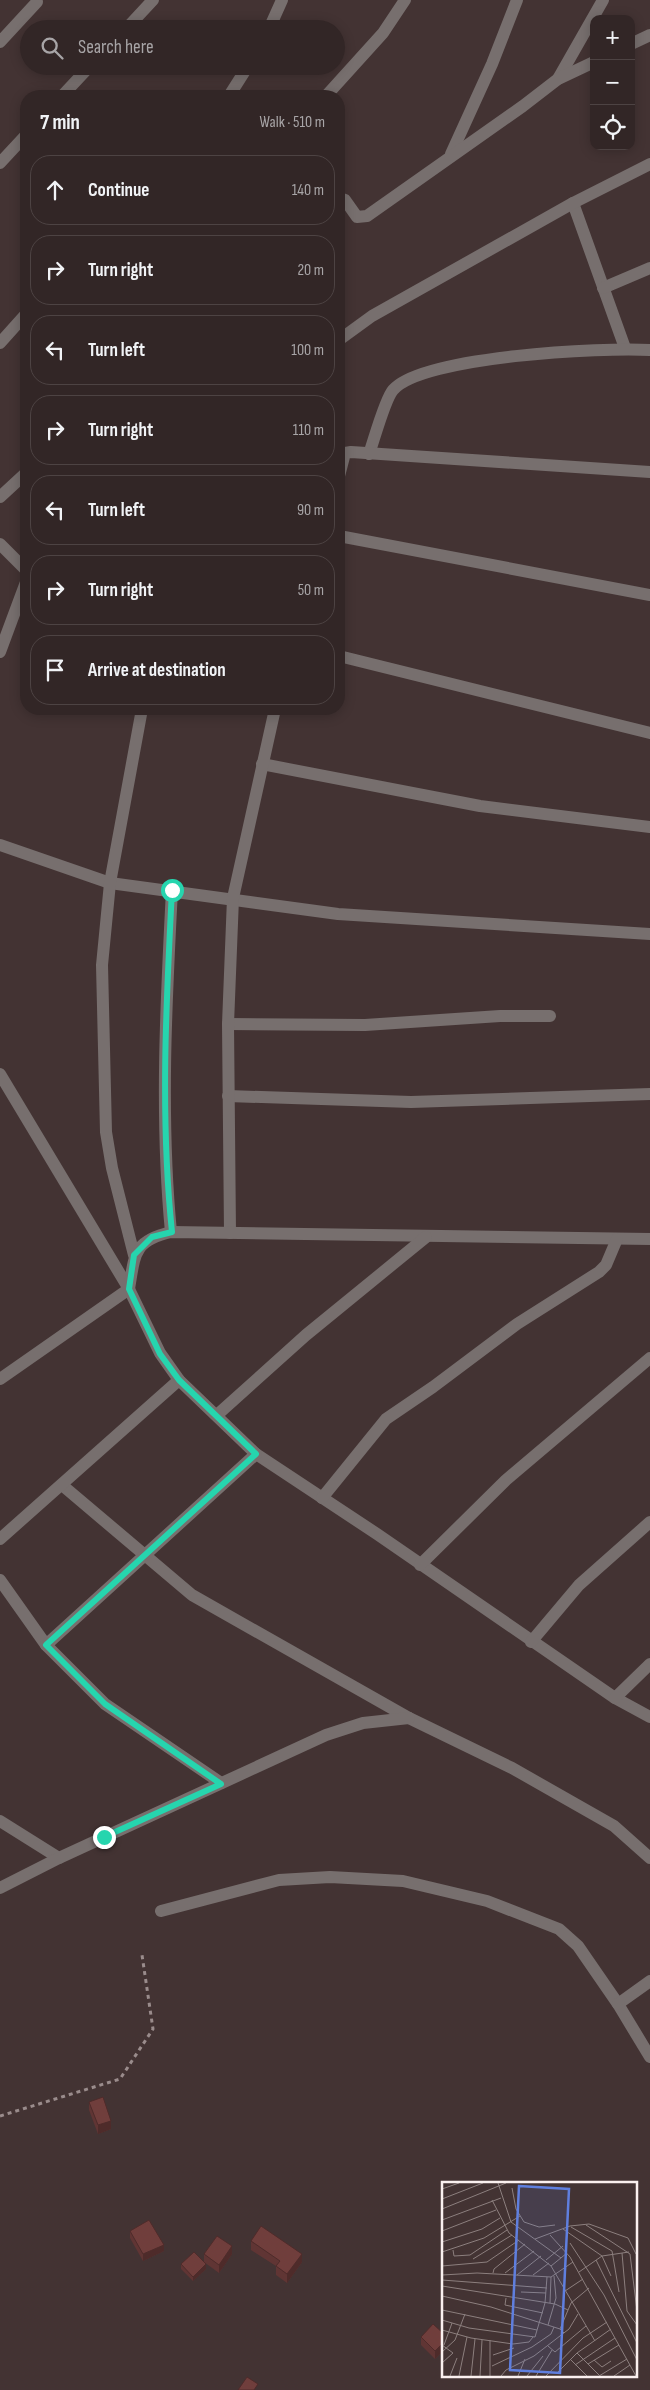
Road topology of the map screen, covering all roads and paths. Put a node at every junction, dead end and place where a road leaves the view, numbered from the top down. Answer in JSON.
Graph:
{"nodes":[{"id":1,"x":153,"y":0,"type":"edge"},
{"id":2,"x":282,"y":0,"type":"edge"},
{"id":3,"x":405,"y":0,"type":"edge"},
{"id":4,"x":517,"y":0,"type":"edge"},
{"id":5,"x":603,"y":0,"type":"edge"},
{"id":6,"x":37,"y":2,"type":"dead end"},
{"id":7,"x":20,"y":20,"type":"edge"},
{"id":8,"x":20,"y":20,"type":"edge"},
{"id":9,"x":134,"y":20,"type":"edge"},
{"id":10,"x":273,"y":20,"type":"edge"},
{"id":11,"x":650,"y":35,"type":"edge"},
{"id":12,"x":0,"y":42,"type":"edge"},
{"id":13,"x":635,"y":42,"type":"edge"},
{"id":14,"x":590,"y":64,"type":"edge"},
{"id":15,"x":82,"y":75,"type":"edge"},
{"id":16,"x":242,"y":75,"type":"edge"},
{"id":17,"x":345,"y":75,"type":"edge"},
{"id":18,"x":345,"y":75,"type":"edge"},
{"id":19,"x":558,"y":78,"type":"junction"},
{"id":20,"x":68,"y":90,"type":"edge"},
{"id":21,"x":233,"y":90,"type":"edge"},
{"id":22,"x":331,"y":90,"type":"edge"},
{"id":23,"x":20,"y":141,"type":"edge"},
{"id":24,"x":451,"y":156,"type":"junction"},
{"id":25,"x":0,"y":163,"type":"edge"},
{"id":26,"x":650,"y":164,"type":"edge"},
{"id":27,"x":345,"y":202,"type":"edge"},
{"id":28,"x":573,"y":203,"type":"junction"},
{"id":29,"x":650,"y":268,"type":"edge"},
{"id":30,"x":603,"y":288,"type":"junction"},
{"id":31,"x":20,"y":321,"type":"edge"},
{"id":32,"x":345,"y":336,"type":"edge"},
{"id":33,"x":0,"y":344,"type":"edge"},
{"id":34,"x":625,"y":348,"type":"junction"},
{"id":35,"x":650,"y":350,"type":"edge"},
{"id":36,"x":345,"y":454,"type":"edge"},
{"id":37,"x":369,"y":454,"type":"junction"},
{"id":38,"x":650,"y":472,"type":"edge"},
{"id":39,"x":20,"y":479,"type":"edge"},
{"id":40,"x":0,"y":497,"type":"edge"},
{"id":41,"x":345,"y":537,"type":"edge"},
{"id":42,"x":0,"y":544,"type":"edge"},
{"id":43,"x":20,"y":564,"type":"edge"},
{"id":44,"x":650,"y":595,"type":"edge"},
{"id":45,"x":20,"y":598,"type":"edge"},
{"id":46,"x":0,"y":652,"type":"edge"},
{"id":47,"x":345,"y":657,"type":"edge"},
{"id":48,"x":141,"y":715,"type":"edge"},
{"id":49,"x":273,"y":715,"type":"edge"},
{"id":50,"x":650,"y":733,"type":"edge"},
{"id":51,"x":262,"y":764,"type":"junction"},
{"id":52,"x":650,"y":826,"type":"edge"},
{"id":53,"x":0,"y":845,"type":"edge"},
{"id":54,"x":110,"y":882,"type":"junction"},
{"id":55,"x":172,"y":890,"type":"junction"},
{"id":56,"x":233,"y":898,"type":"junction"},
{"id":57,"x":650,"y":934,"type":"edge"},
{"id":58,"x":550,"y":1016,"type":"dead end"},
{"id":59,"x":228,"y":1024,"type":"junction"},
{"id":60,"x":0,"y":1074,"type":"edge"},
{"id":61,"x":650,"y":1094,"type":"edge"},
{"id":62,"x":228,"y":1096,"type":"junction"},
{"id":63,"x":172,"y":1232,"type":"junction"},
{"id":64,"x":230,"y":1233,"type":"junction"},
{"id":65,"x":426,"y":1237,"type":"junction"},
{"id":66,"x":617,"y":1239,"type":"junction"},
{"id":67,"x":650,"y":1239,"type":"edge"},
{"id":68,"x":134,"y":1255,"type":"junction"},
{"id":69,"x":129,"y":1289,"type":"junction"},
{"id":70,"x":650,"y":1358,"type":"edge"},
{"id":71,"x":0,"y":1378,"type":"edge"},
{"id":72,"x":179,"y":1380,"type":"junction"},
{"id":73,"x":217,"y":1415,"type":"junction"},
{"id":74,"x":256,"y":1454,"type":"junction"},
{"id":75,"x":62,"y":1485,"type":"junction"},
{"id":76,"x":322,"y":1498,"type":"junction"},
{"id":77,"x":650,"y":1522,"type":"edge"},
{"id":78,"x":0,"y":1538,"type":"edge"},
{"id":79,"x":142,"y":1555,"type":"junction"},
{"id":80,"x":420,"y":1564,"type":"junction"},
{"id":81,"x":0,"y":1580,"type":"edge"},
{"id":82,"x":531,"y":1642,"type":"junction"},
{"id":83,"x":46,"y":1645,"type":"junction"},
{"id":84,"x":650,"y":1664,"type":"edge"},
{"id":85,"x":615,"y":1698,"type":"junction"},
{"id":86,"x":650,"y":1717,"type":"edge"},
{"id":87,"x":409,"y":1718,"type":"junction"},
{"id":88,"x":221,"y":1784,"type":"junction"},
{"id":89,"x":0,"y":1822,"type":"edge"},
{"id":90,"x":59,"y":1858,"type":"junction"},
{"id":91,"x":650,"y":1858,"type":"edge"},
{"id":92,"x":0,"y":1888,"type":"edge"},
{"id":93,"x":161,"y":1911,"type":"dead end"},
{"id":94,"x":142,"y":1955,"type":"dead end"},
{"id":95,"x":650,"y":1981,"type":"edge"},
{"id":96,"x":618,"y":2004,"type":"junction"},
{"id":97,"x":650,"y":2057,"type":"edge"},
{"id":98,"x":0,"y":2116,"type":"edge"}],
"edges":[{"from":1,"to":9,"type":"street"},
{"from":2,"to":10,"type":"street"},
{"from":3,"to":17,"type":"street"},
{"from":4,"to":24,"type":"street"},
{"from":5,"to":19,"type":"street"},
{"from":6,"to":7,"type":"street"},
{"from":8,"to":12,"type":"street"},
{"from":11,"to":13,"type":"street"},
{"from":14,"to":19,"type":"street"},
{"from":15,"to":20,"type":"street"},
{"from":16,"to":21,"type":"street"},
{"from":18,"to":22,"type":"street"},
{"from":19,"to":24,"type":"street"},
{"from":23,"to":25,"type":"street"},
{"from":24,"to":27,"type":"street"},
{"from":26,"to":28,"type":"street"},
{"from":28,"to":30,"type":"street"},
{"from":28,"to":32,"type":"street"},
{"from":29,"to":30,"type":"street"},
{"from":30,"to":34,"type":"street"},
{"from":31,"to":33,"type":"street"},
{"from":34,"to":35,"type":"street"},
{"from":34,"to":37,"type":"street"},
{"from":36,"to":37,"type":"street"},
{"from":37,"to":38,"type":"street"},
{"from":39,"to":40,"type":"street"},
{"from":41,"to":44,"type":"street"},
{"from":42,"to":43,"type":"street"},
{"from":45,"to":46,"type":"street"},
{"from":47,"to":50,"type":"street"},
{"from":48,"to":54,"type":"street"},
{"from":49,"to":51,"type":"street"},
{"from":51,"to":52,"type":"street"},
{"from":51,"to":56,"type":"street"},
{"from":53,"to":54,"type":"street"},
{"from":54,"to":55,"type":"street"},
{"from":54,"to":68,"type":"street"},
{"from":55,"to":56,"type":"street"},
{"from":55,"to":63,"type":"street"},
{"from":56,"to":57,"type":"street"},
{"from":56,"to":59,"type":"street"},
{"from":58,"to":59,"type":"street"},
{"from":59,"to":62,"type":"street"},
{"from":60,"to":69,"type":"street"},
{"from":61,"to":62,"type":"street"},
{"from":62,"to":64,"type":"street"},
{"from":63,"to":64,"type":"street"},
{"from":63,"to":68,"type":"street"},
{"from":64,"to":65,"type":"street"},
{"from":65,"to":66,"type":"street"},
{"from":65,"to":73,"type":"street"},
{"from":66,"to":67,"type":"street"},
{"from":66,"to":76,"type":"street"},
{"from":68,"to":69,"type":"street"},
{"from":69,"to":71,"type":"street"},
{"from":69,"to":72,"type":"street"},
{"from":70,"to":80,"type":"street"},
{"from":72,"to":73,"type":"street"},
{"from":72,"to":75,"type":"street"},
{"from":73,"to":74,"type":"street"},
{"from":74,"to":76,"type":"street"},
{"from":74,"to":79,"type":"street"},
{"from":75,"to":78,"type":"street"},
{"from":75,"to":79,"type":"street"},
{"from":76,"to":80,"type":"street"},
{"from":77,"to":82,"type":"street"},
{"from":79,"to":83,"type":"street"},
{"from":79,"to":87,"type":"street"},
{"from":80,"to":82,"type":"street"},
{"from":81,"to":83,"type":"street"},
{"from":82,"to":85,"type":"street"},
{"from":83,"to":88,"type":"street"},
{"from":84,"to":85,"type":"street"},
{"from":85,"to":86,"type":"street"},
{"from":87,"to":88,"type":"street"},
{"from":87,"to":91,"type":"street"},
{"from":88,"to":90,"type":"street"},
{"from":89,"to":90,"type":"street"},
{"from":90,"to":92,"type":"street"},
{"from":93,"to":96,"type":"street"},
{"from":94,"to":98,"type":"path"},
{"from":95,"to":96,"type":"street"},
{"from":96,"to":97,"type":"street"}]}
